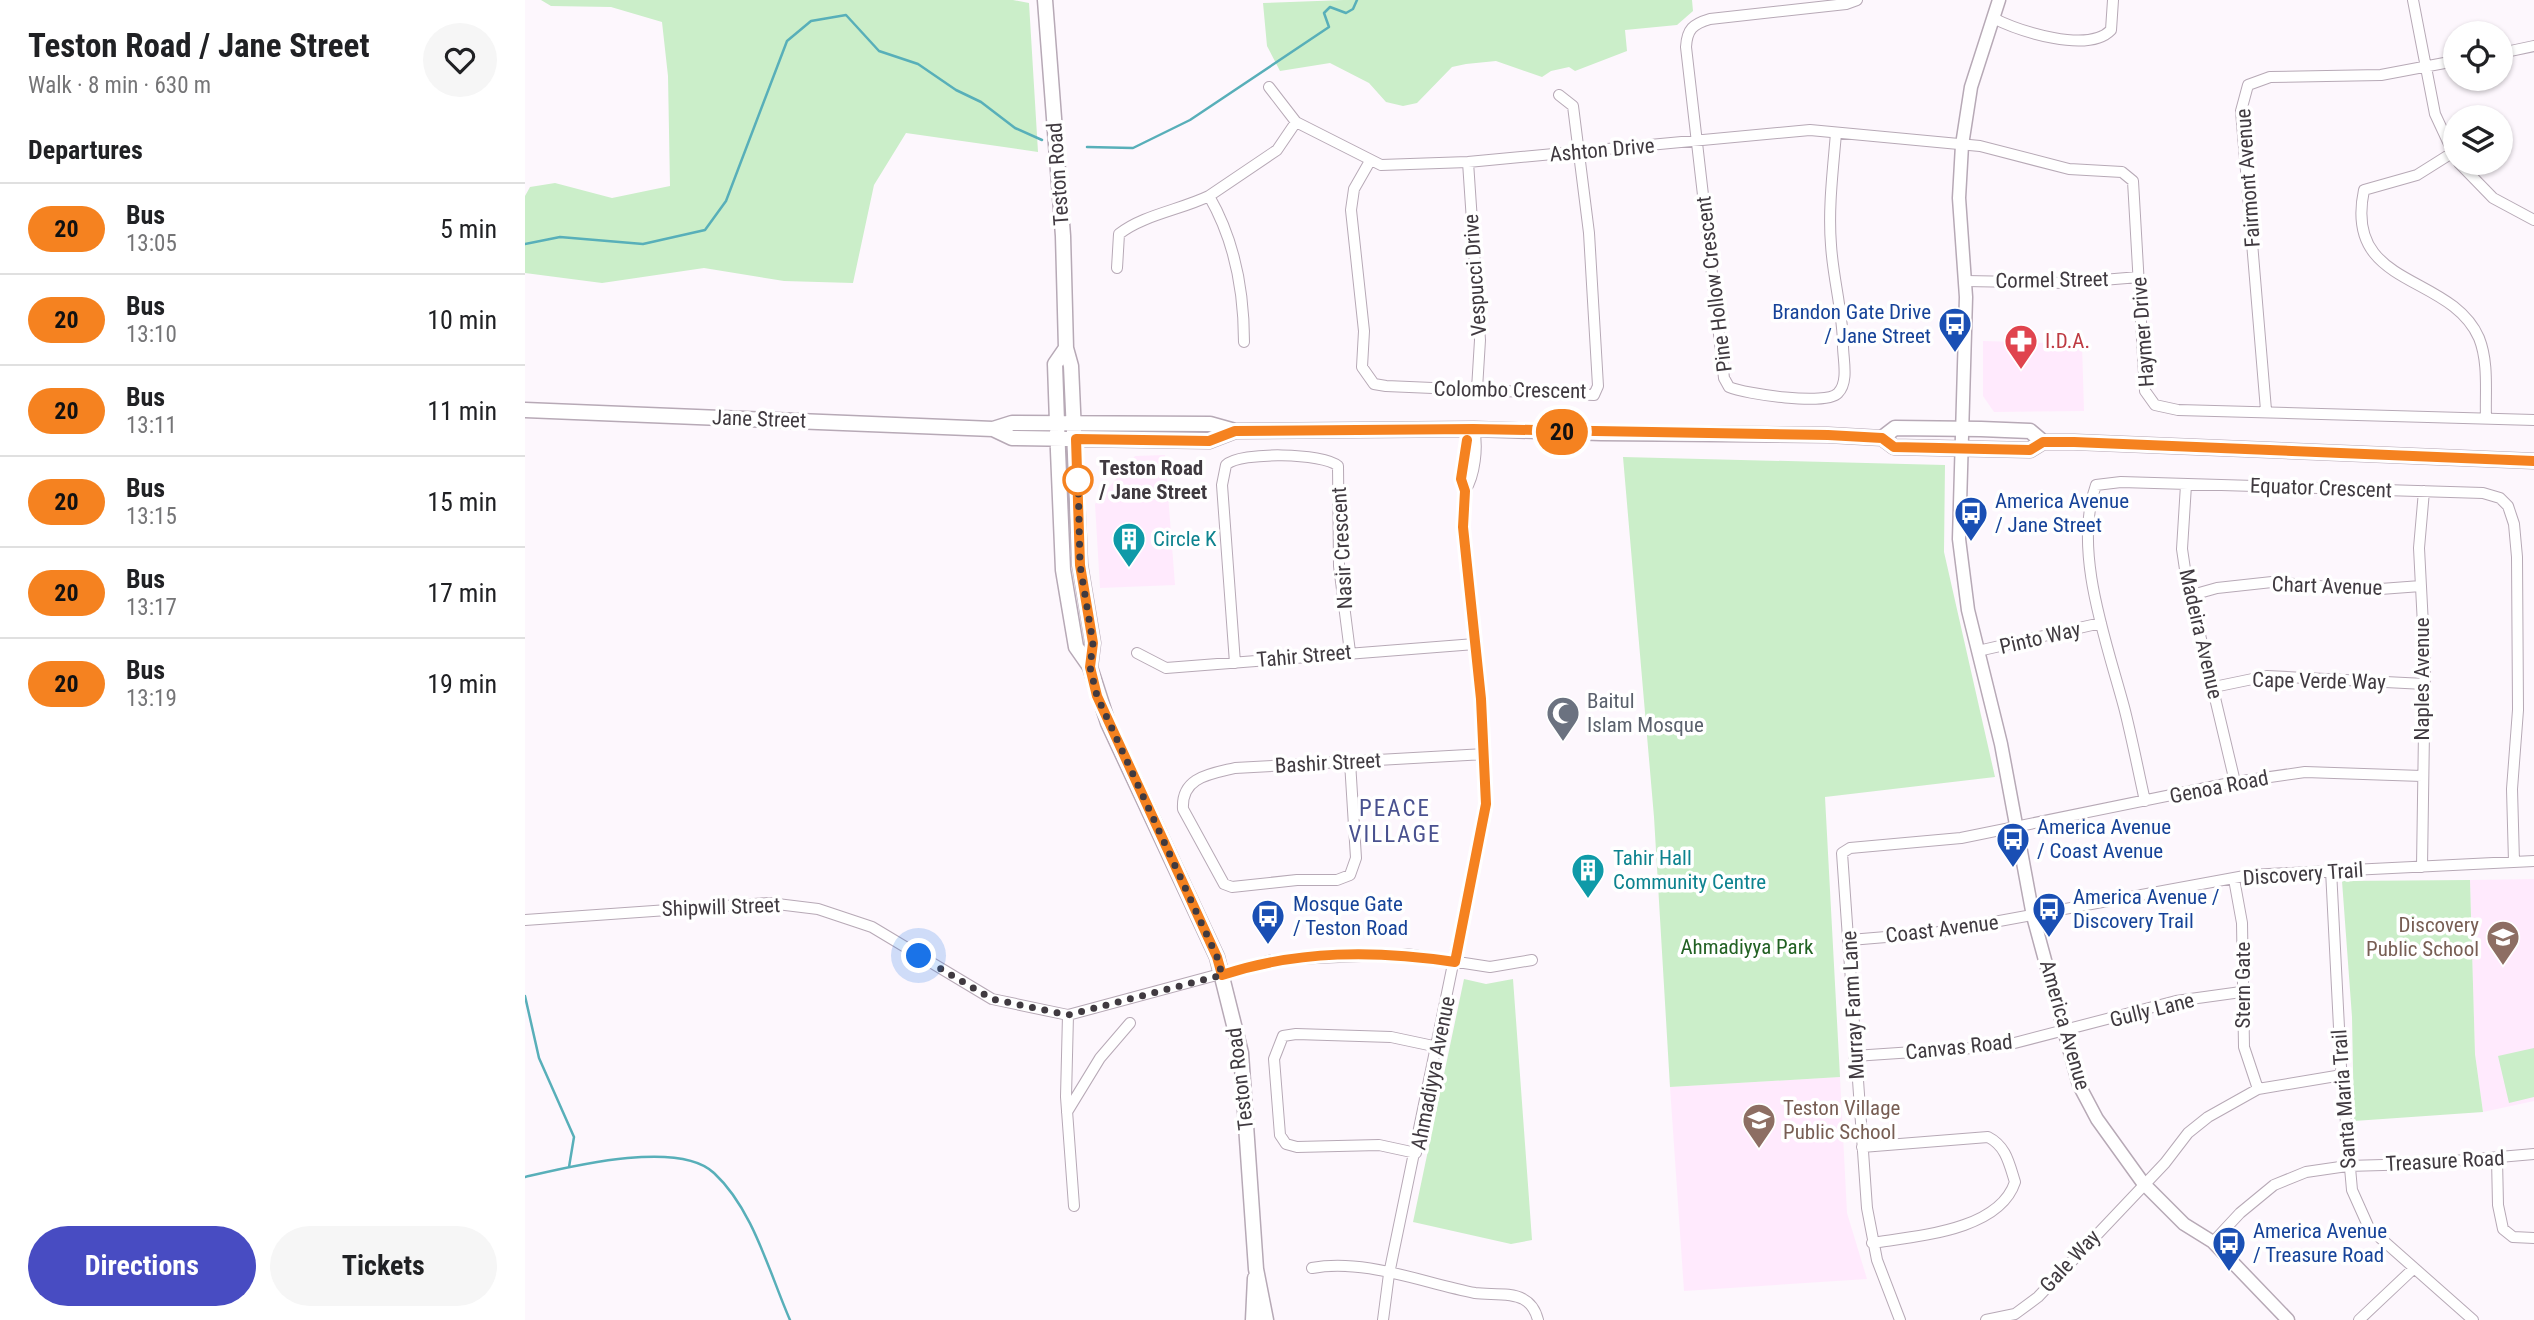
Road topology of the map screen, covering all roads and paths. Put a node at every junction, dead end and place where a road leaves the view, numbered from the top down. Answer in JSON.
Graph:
{"nodes":[{"id":1,"x":1045,"y":0,"type":"edge"},
{"id":2,"x":1857,"y":0,"type":"edge"},
{"id":3,"x":1999,"y":0,"type":"edge"},
{"id":4,"x":2113,"y":0,"type":"edge"},
{"id":5,"x":2413,"y":0,"type":"edge"},
{"id":6,"x":1993,"y":18,"type":"junction"},
{"id":7,"x":2534,"y":46,"type":"edge"},
{"id":8,"x":2513,"y":50,"type":"edge"},
{"id":9,"x":2443,"y":63,"type":"edge"},
{"id":10,"x":2426,"y":66,"type":"junction"},
{"id":11,"x":1269,"y":87,"type":"dead end"},
{"id":12,"x":1559,"y":95,"type":"dead end"},
{"id":13,"x":1296,"y":122,"type":"junction"},
{"id":14,"x":1836,"y":133,"type":"junction"},
{"id":15,"x":2443,"y":133,"type":"edge"},
{"id":16,"x":1698,"y":143,"type":"junction"},
{"id":17,"x":1962,"y":145,"type":"junction"},
{"id":18,"x":1578,"y":152,"type":"junction"},
{"id":19,"x":1370,"y":161,"type":"junction"},
{"id":20,"x":2443,"y":161,"type":"edge"},
{"id":21,"x":1468,"y":162,"type":"junction"},
{"id":22,"x":2471,"y":175,"type":"edge"},
{"id":23,"x":1209,"y":196,"type":"junction"},
{"id":24,"x":2534,"y":220,"type":"edge"},
{"id":25,"x":1117,"y":268,"type":"dead end"},
{"id":26,"x":2139,"y":277,"type":"junction"},
{"id":27,"x":1965,"y":281,"type":"junction"},
{"id":28,"x":1244,"y":342,"type":"dead end"},
{"id":29,"x":1066,"y":348,"type":"junction"},
{"id":30,"x":1477,"y":389,"type":"junction"},
{"id":31,"x":525,"y":410,"type":"edge"},
{"id":32,"x":2266,"y":410,"type":"junction"},
{"id":33,"x":2486,"y":418,"type":"junction"},
{"id":34,"x":2534,"y":420,"type":"edge"},
{"id":35,"x":1057,"y":423,"type":"junction"},
{"id":36,"x":1075,"y":423,"type":"junction"},
{"id":37,"x":993,"y":429,"type":"junction"},
{"id":38,"x":1473,"y":429,"type":"junction"},
{"id":39,"x":1964,"y":429,"type":"junction"},
{"id":40,"x":1235,"y":431,"type":"junction"},
{"id":41,"x":1882,"y":438,"type":"junction"},
{"id":42,"x":1058,"y":439,"type":"junction"},
{"id":43,"x":1076,"y":439,"type":"junction"},
{"id":44,"x":2043,"y":442,"type":"junction"},
{"id":45,"x":1962,"y":448,"type":"junction"},
{"id":46,"x":2534,"y":461,"type":"edge"},
{"id":47,"x":2186,"y":485,"type":"junction"},
{"id":48,"x":2424,"y":491,"type":"junction"},
{"id":49,"x":2421,"y":586,"type":"junction"},
{"id":50,"x":2192,"y":595,"type":"junction"},
{"id":51,"x":2101,"y":623,"type":"junction"},
{"id":52,"x":1475,"y":644,"type":"junction"},
{"id":53,"x":1978,"y":651,"type":"junction"},
{"id":54,"x":1350,"y":652,"type":"junction"},
{"id":55,"x":1137,"y":653,"type":"dead end"},
{"id":56,"x":1235,"y":663,"type":"junction"},
{"id":57,"x":1090,"y":667,"type":"junction"},
{"id":58,"x":2425,"y":684,"type":"junction"},
{"id":59,"x":2214,"y":687,"type":"junction"},
{"id":60,"x":1485,"y":754,"type":"junction"},
{"id":61,"x":1350,"y":762,"type":"junction"},
{"id":62,"x":2422,"y":776,"type":"junction"},
{"id":63,"x":2235,"y":782,"type":"junction"},
{"id":64,"x":2145,"y":801,"type":"junction"},
{"id":65,"x":2017,"y":825,"type":"junction"},
{"id":66,"x":1842,"y":853,"type":"joint"},
{"id":67,"x":2534,"y":861,"type":"edge"},
{"id":68,"x":2514,"y":862,"type":"junction"},
{"id":69,"x":2422,"y":867,"type":"junction"},
{"id":70,"x":2331,"y":870,"type":"junction"},
{"id":71,"x":2234,"y":879,"type":"junction"},
{"id":72,"x":2033,"y":916,"type":"junction"},
{"id":73,"x":525,"y":920,"type":"edge"},
{"id":74,"x":1850,"y":940,"type":"junction"},
{"id":75,"x":1532,"y":960,"type":"dead end"},
{"id":76,"x":1455,"y":962,"type":"junction"},
{"id":77,"x":1222,"y":975,"type":"junction"},
{"id":78,"x":2242,"y":992,"type":"junction"},
{"id":79,"x":1068,"y":1015,"type":"junction"},
{"id":80,"x":1130,"y":1023,"type":"dead end"},
{"id":81,"x":2063,"y":1030,"type":"junction"},
{"id":82,"x":1438,"y":1047,"type":"junction"},
{"id":83,"x":1854,"y":1056,"type":"junction"},
{"id":84,"x":2342,"y":1074,"type":"junction"},
{"id":85,"x":2258,"y":1089,"type":"junction"},
{"id":86,"x":1067,"y":1112,"type":"junction"},
{"id":87,"x":1862,"y":1146,"type":"junction"},
{"id":88,"x":1416,"y":1153,"type":"junction"},
{"id":89,"x":2534,"y":1154,"type":"edge"},
{"id":90,"x":2497,"y":1159,"type":"junction"},
{"id":91,"x":2347,"y":1166,"type":"junction"},
{"id":92,"x":2143,"y":1183,"type":"junction"},
{"id":93,"x":1074,"y":1206,"type":"dead end"},
{"id":94,"x":2534,"y":1238,"type":"edge"},
{"id":95,"x":2213,"y":1242,"type":"junction"},
{"id":96,"x":1872,"y":1243,"type":"junction"},
{"id":97,"x":1312,"y":1268,"type":"dead end"},
{"id":98,"x":1256,"y":1269,"type":"junction"},
{"id":99,"x":2412,"y":1270,"type":"junction"},
{"id":100,"x":1389,"y":1274,"type":"junction"},
{"id":101,"x":1253,"y":1320,"type":"edge"},
{"id":102,"x":1266,"y":1320,"type":"edge"},
{"id":103,"x":1383,"y":1320,"type":"edge"},
{"id":104,"x":1538,"y":1320,"type":"edge"},
{"id":105,"x":1900,"y":1320,"type":"edge"},
{"id":106,"x":1986,"y":1320,"type":"edge"},
{"id":107,"x":2288,"y":1320,"type":"edge"},
{"id":108,"x":2359,"y":1320,"type":"edge"},
{"id":109,"x":2473,"y":1320,"type":"edge"}],
"edges":[{"from":1,"to":29,"type":"main road","name":"Teston Road"},
{"from":2,"to":16,"type":"street"},
{"from":3,"to":6,"type":"street","name":"America Avenue"},
{"from":4,"to":6,"type":"street"},
{"from":5,"to":10,"type":"street"},
{"from":6,"to":17,"type":"street","name":"America Avenue"},
{"from":7,"to":8,"type":"street"},
{"from":9,"to":10,"type":"street"},
{"from":10,"to":15,"type":"street"},
{"from":10,"to":32,"type":"street","name":"Fairmont Avenue"},
{"from":11,"to":13,"type":"street","name":"Ashton Drive"},
{"from":12,"to":18,"type":"street"},
{"from":13,"to":19,"type":"street","name":"Ashton Drive"},
{"from":13,"to":23,"type":"street"},
{"from":14,"to":16,"type":"street","name":"Ashton Drive"},
{"from":14,"to":16,"type":"street","name":"Pine Hollow Crescent"},
{"from":14,"to":17,"type":"street","name":"Ashton Drive"},
{"from":16,"to":18,"type":"street","name":"Ashton Drive"},
{"from":17,"to":26,"type":"street","name":"Haymer Drive"},
{"from":17,"to":27,"type":"street","name":"America Avenue"},
{"from":18,"to":21,"type":"street","name":"Ashton Drive"},
{"from":18,"to":30,"type":"street","name":"Colombo Crescent"},
{"from":19,"to":21,"type":"street","name":"Ashton Drive"},
{"from":19,"to":30,"type":"street","name":"Colombo Crescent"},
{"from":20,"to":33,"type":"street"},
{"from":21,"to":30,"type":"street","name":"Vespucci Drive"},
{"from":22,"to":24,"type":"street"},
{"from":23,"to":25,"type":"street"},
{"from":23,"to":28,"type":"street"},
{"from":26,"to":27,"type":"street","name":"Cormel Street"},
{"from":26,"to":32,"type":"street","name":"Haymer Drive"},
{"from":27,"to":39,"type":"street","name":"America Avenue"},
{"from":29,"to":35,"type":"main road","name":"Teston Road"},
{"from":29,"to":36,"type":"main road","name":"Teston Road"},
{"from":31,"to":37,"type":"main road","name":"Jane Street"},
{"from":32,"to":33,"type":"street","name":"Haymer Drive"},
{"from":33,"to":34,"type":"street","name":"Haymer Drive"},
{"from":35,"to":36,"type":"main road","name":"Jane Street"},
{"from":35,"to":37,"type":"main road","name":"Jane Street"},
{"from":35,"to":42,"type":"main road","name":"Teston Road"},
{"from":36,"to":40,"type":"main road","name":"Jane Street"},
{"from":36,"to":43,"type":"main road","name":"Teston Road"},
{"from":37,"to":42,"type":"main road","name":"Jane Street"},
{"from":38,"to":40,"type":"main road","name":"Jane Street"},
{"from":38,"to":41,"type":"main road","name":"Jane Street"},
{"from":38,"to":52,"type":"street","name":"Ahmadiyya Avenue"},
{"from":39,"to":41,"type":"main road","name":"Jane Street"},
{"from":39,"to":44,"type":"main road","name":"Jane Street"},
{"from":39,"to":45,"type":"street","name":"America Avenue"},
{"from":40,"to":43,"type":"main road","name":"Jane Street"},
{"from":41,"to":45,"type":"main road","name":"Jane Street"},
{"from":42,"to":43,"type":"main road","name":"Jane Street"},
{"from":42,"to":57,"type":"main road","name":"Teston Road"},
{"from":43,"to":57,"type":"main road","name":"Teston Road"},
{"from":44,"to":45,"type":"main road","name":"Jane Street"},
{"from":44,"to":46,"type":"main road","name":"Jane Street"},
{"from":45,"to":53,"type":"street","name":"America Avenue"},
{"from":47,"to":48,"type":"street","name":"Equator Crescent"},
{"from":47,"to":50,"type":"street","name":"Madeira Avenue"},
{"from":47,"to":51,"type":"street","name":"Equator Crescent"},
{"from":48,"to":49,"type":"street","name":"Naples Avenue"},
{"from":48,"to":68,"type":"street","name":"Equator Crescent"},
{"from":49,"to":50,"type":"street","name":"Chart Avenue"},
{"from":49,"to":58,"type":"street","name":"Naples Avenue"},
{"from":50,"to":59,"type":"street","name":"Madeira Avenue"},
{"from":51,"to":53,"type":"street","name":"Pinto Way"},
{"from":51,"to":64,"type":"street","name":"Equator Crescent"},
{"from":52,"to":54,"type":"street","name":"Tahir Street"},
{"from":52,"to":60,"type":"street","name":"Ahmadiyya Avenue"},
{"from":53,"to":65,"type":"street","name":"America Avenue"},
{"from":54,"to":56,"type":"street","name":"Tahir Street"},
{"from":54,"to":56,"type":"street","name":"Nasir Crescent"},
{"from":55,"to":56,"type":"street","name":"Tahir Street"},
{"from":57,"to":77,"type":"main road","name":"Teston Road"},
{"from":58,"to":59,"type":"street","name":"Cape Verde Way"},
{"from":58,"to":62,"type":"street","name":"Naples Avenue"},
{"from":59,"to":63,"type":"street","name":"Madeira Avenue"},
{"from":60,"to":61,"type":"street","name":"Bashir Street"},
{"from":60,"to":76,"type":"street","name":"Ahmadiyya Avenue"},
{"from":61,"to":61,"type":"street","name":"Bashir Street"},
{"from":62,"to":63,"type":"street","name":"Genoa Road"},
{"from":62,"to":69,"type":"street","name":"Naples Avenue"},
{"from":63,"to":64,"type":"street","name":"Genoa Road"},
{"from":64,"to":65,"type":"street","name":"Genoa Road"},
{"from":65,"to":66,"type":"street","name":"Genoa Road"},
{"from":65,"to":72,"type":"street","name":"America Avenue"},
{"from":66,"to":74,"type":"street","name":"Murray Farm Lane"},
{"from":67,"to":68,"type":"street","name":"Discovery Trail"},
{"from":68,"to":69,"type":"street","name":"Discovery Trail"},
{"from":69,"to":70,"type":"street","name":"Discovery Trail"},
{"from":70,"to":71,"type":"street","name":"Discovery Trail"},
{"from":70,"to":84,"type":"street","name":"Santa Maria Trail"},
{"from":71,"to":72,"type":"street","name":"Discovery Trail"},
{"from":71,"to":78,"type":"street","name":"Stern Gate"},
{"from":72,"to":74,"type":"street","name":"Coast Avenue"},
{"from":72,"to":81,"type":"street","name":"America Avenue"},
{"from":73,"to":79,"type":"street","name":"Shipwill Street"},
{"from":74,"to":83,"type":"street","name":"Murray Farm Lane"},
{"from":75,"to":76,"type":"street","name":"Shipwill Street"},
{"from":76,"to":77,"type":"street","name":"Shipwill Street"},
{"from":76,"to":82,"type":"street","name":"Ahmadiyya Avenue"},
{"from":77,"to":79,"type":"street","name":"Shipwill Street"},
{"from":77,"to":98,"type":"main road","name":"Teston Road"},
{"from":78,"to":81,"type":"street","name":"Gully Lane"},
{"from":78,"to":85,"type":"street","name":"Stern Gate"},
{"from":79,"to":86,"type":"street"},
{"from":80,"to":86,"type":"street"},
{"from":81,"to":83,"type":"street","name":"Canvas Road"},
{"from":81,"to":92,"type":"street","name":"America Avenue"},
{"from":82,"to":88,"type":"street","name":"Ahmadiyya Avenue"},
{"from":82,"to":88,"type":"street"},
{"from":83,"to":87,"type":"street","name":"Murray Farm Lane"},
{"from":84,"to":85,"type":"street"},
{"from":84,"to":91,"type":"street","name":"Santa Maria Trail"},
{"from":85,"to":92,"type":"street","name":"Gale Way"},
{"from":86,"to":93,"type":"street"},
{"from":87,"to":96,"type":"street","name":"Murray Farm Lane"},
{"from":87,"to":96,"type":"street"},
{"from":88,"to":100,"type":"street","name":"Ahmadiyya Avenue"},
{"from":89,"to":90,"type":"street","name":"Treasure Road"},
{"from":90,"to":91,"type":"street","name":"Treasure Road"},
{"from":90,"to":94,"type":"street"},
{"from":91,"to":95,"type":"street","name":"Treasure Road"},
{"from":91,"to":99,"type":"street","name":"Santa Maria Trail"},
{"from":92,"to":95,"type":"street","name":"America Avenue"},
{"from":92,"to":106,"type":"street","name":"Gale Way"},
{"from":95,"to":107,"type":"street","name":"America Avenue"},
{"from":96,"to":105,"type":"street","name":"Murray Farm Lane"},
{"from":97,"to":100,"type":"street"},
{"from":98,"to":101,"type":"main road","name":"Teston Road"},
{"from":98,"to":102,"type":"main road","name":"Teston Road"},
{"from":99,"to":108,"type":"street"},
{"from":99,"to":109,"type":"street","name":"Santa Maria Trail"},
{"from":100,"to":103,"type":"street","name":"Ahmadiyya Avenue"},
{"from":100,"to":104,"type":"street"}]}
